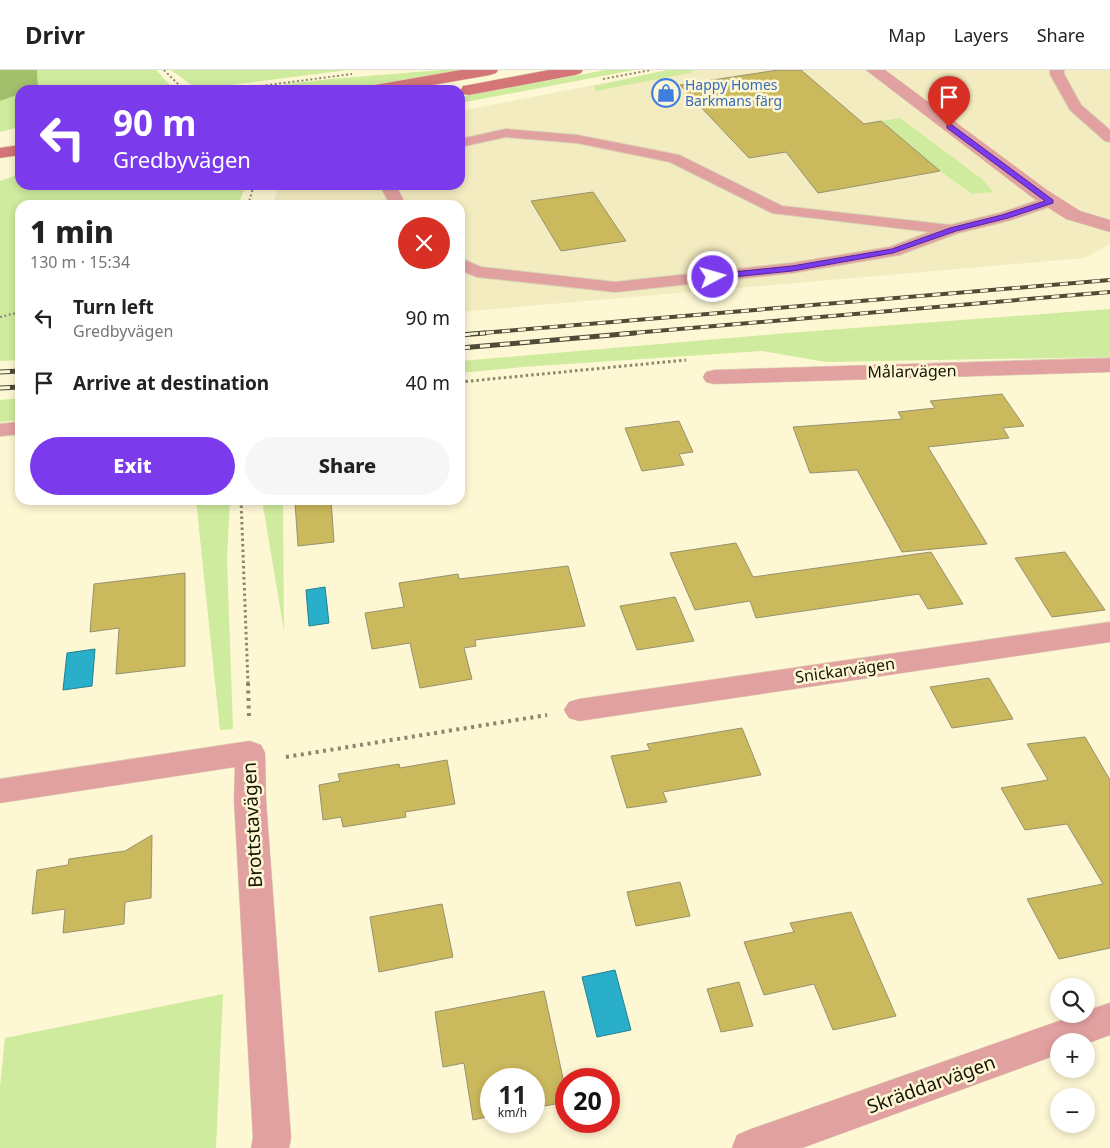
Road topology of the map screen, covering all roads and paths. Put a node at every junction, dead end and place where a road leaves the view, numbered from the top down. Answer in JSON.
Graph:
{"nodes":[{"id":1,"x":164,"y":70,"type":"edge"},
{"id":2,"x":490,"y":70,"type":"edge"},
{"id":3,"x":575,"y":70,"type":"edge"},
{"id":4,"x":874,"y":70,"type":"edge"},
{"id":5,"x":1057,"y":70,"type":"edge"},
{"id":6,"x":353,"y":74,"type":"dead end"},
{"id":7,"x":179,"y":85,"type":"edge"},
{"id":8,"x":272,"y":85,"type":"edge"},
{"id":9,"x":404,"y":85,"type":"edge"},
{"id":10,"x":465,"y":91,"type":"edge"},
{"id":11,"x":1110,"y":138,"type":"edge"},
{"id":12,"x":465,"y":142,"type":"edge"},
{"id":13,"x":15,"y":151,"type":"edge"},
{"id":14,"x":0,"y":153,"type":"edge"},
{"id":15,"x":15,"y":165,"type":"edge"},
{"id":16,"x":0,"y":168,"type":"edge"},
{"id":17,"x":1051,"y":201,"type":"junction"},
{"id":18,"x":1110,"y":226,"type":"edge"},
{"id":19,"x":953,"y":229,"type":"junction"},
{"id":20,"x":465,"y":266,"type":"edge"},
{"id":21,"x":15,"y":313,"type":"edge"},
{"id":22,"x":0,"y":317,"type":"edge"},
{"id":23,"x":692,"y":360,"type":"dead end"},
{"id":24,"x":1110,"y":365,"type":"edge"},
{"id":25,"x":714,"y":377,"type":"dead end"},
{"id":26,"x":465,"y":382,"type":"edge"},
{"id":27,"x":15,"y":428,"type":"edge"},
{"id":28,"x":0,"y":430,"type":"edge"},
{"id":29,"x":241,"y":505,"type":"edge"},
{"id":30,"x":1110,"y":632,"type":"edge"},
{"id":31,"x":580,"y":710,"type":"joint"},
{"id":32,"x":250,"y":753,"type":"junction"},
{"id":33,"x":0,"y":791,"type":"edge"},
{"id":34,"x":1110,"y":1019,"type":"edge"},
{"id":35,"x":270,"y":1148,"type":"edge"},
{"id":36,"x":751,"y":1148,"type":"edge"}],
"edges":[{"from":1,"to":7,"type":"path"},
{"from":2,"to":9,"type":"main road"},
{"from":3,"to":10,"type":"main road"},
{"from":4,"to":17,"type":"street"},
{"from":5,"to":11,"type":"lane"},
{"from":6,"to":8,"type":"path"},
{"from":12,"to":19,"type":"lane"},
{"from":13,"to":14,"type":"main road"},
{"from":15,"to":16,"type":"main road"},
{"from":17,"to":18,"type":"street"},
{"from":17,"to":19,"type":"lane"},
{"from":19,"to":20,"type":"lane"},
{"from":21,"to":22,"type":"path"},
{"from":23,"to":26,"type":"path"},
{"from":24,"to":25,"type":"street","name":"Målarvägen"},
{"from":27,"to":28,"type":"lane"},
{"from":29,"to":32,"type":"path"},
{"from":30,"to":31,"type":"street","name":"Snickarvägen"},
{"from":31,"to":32,"type":"path"},
{"from":32,"to":33,"type":"street","name":"Brottstavägen"},
{"from":32,"to":35,"type":"street","name":"Brottstavägen"},
{"from":34,"to":36,"type":"street","name":"Skräddarvägen"}]}
